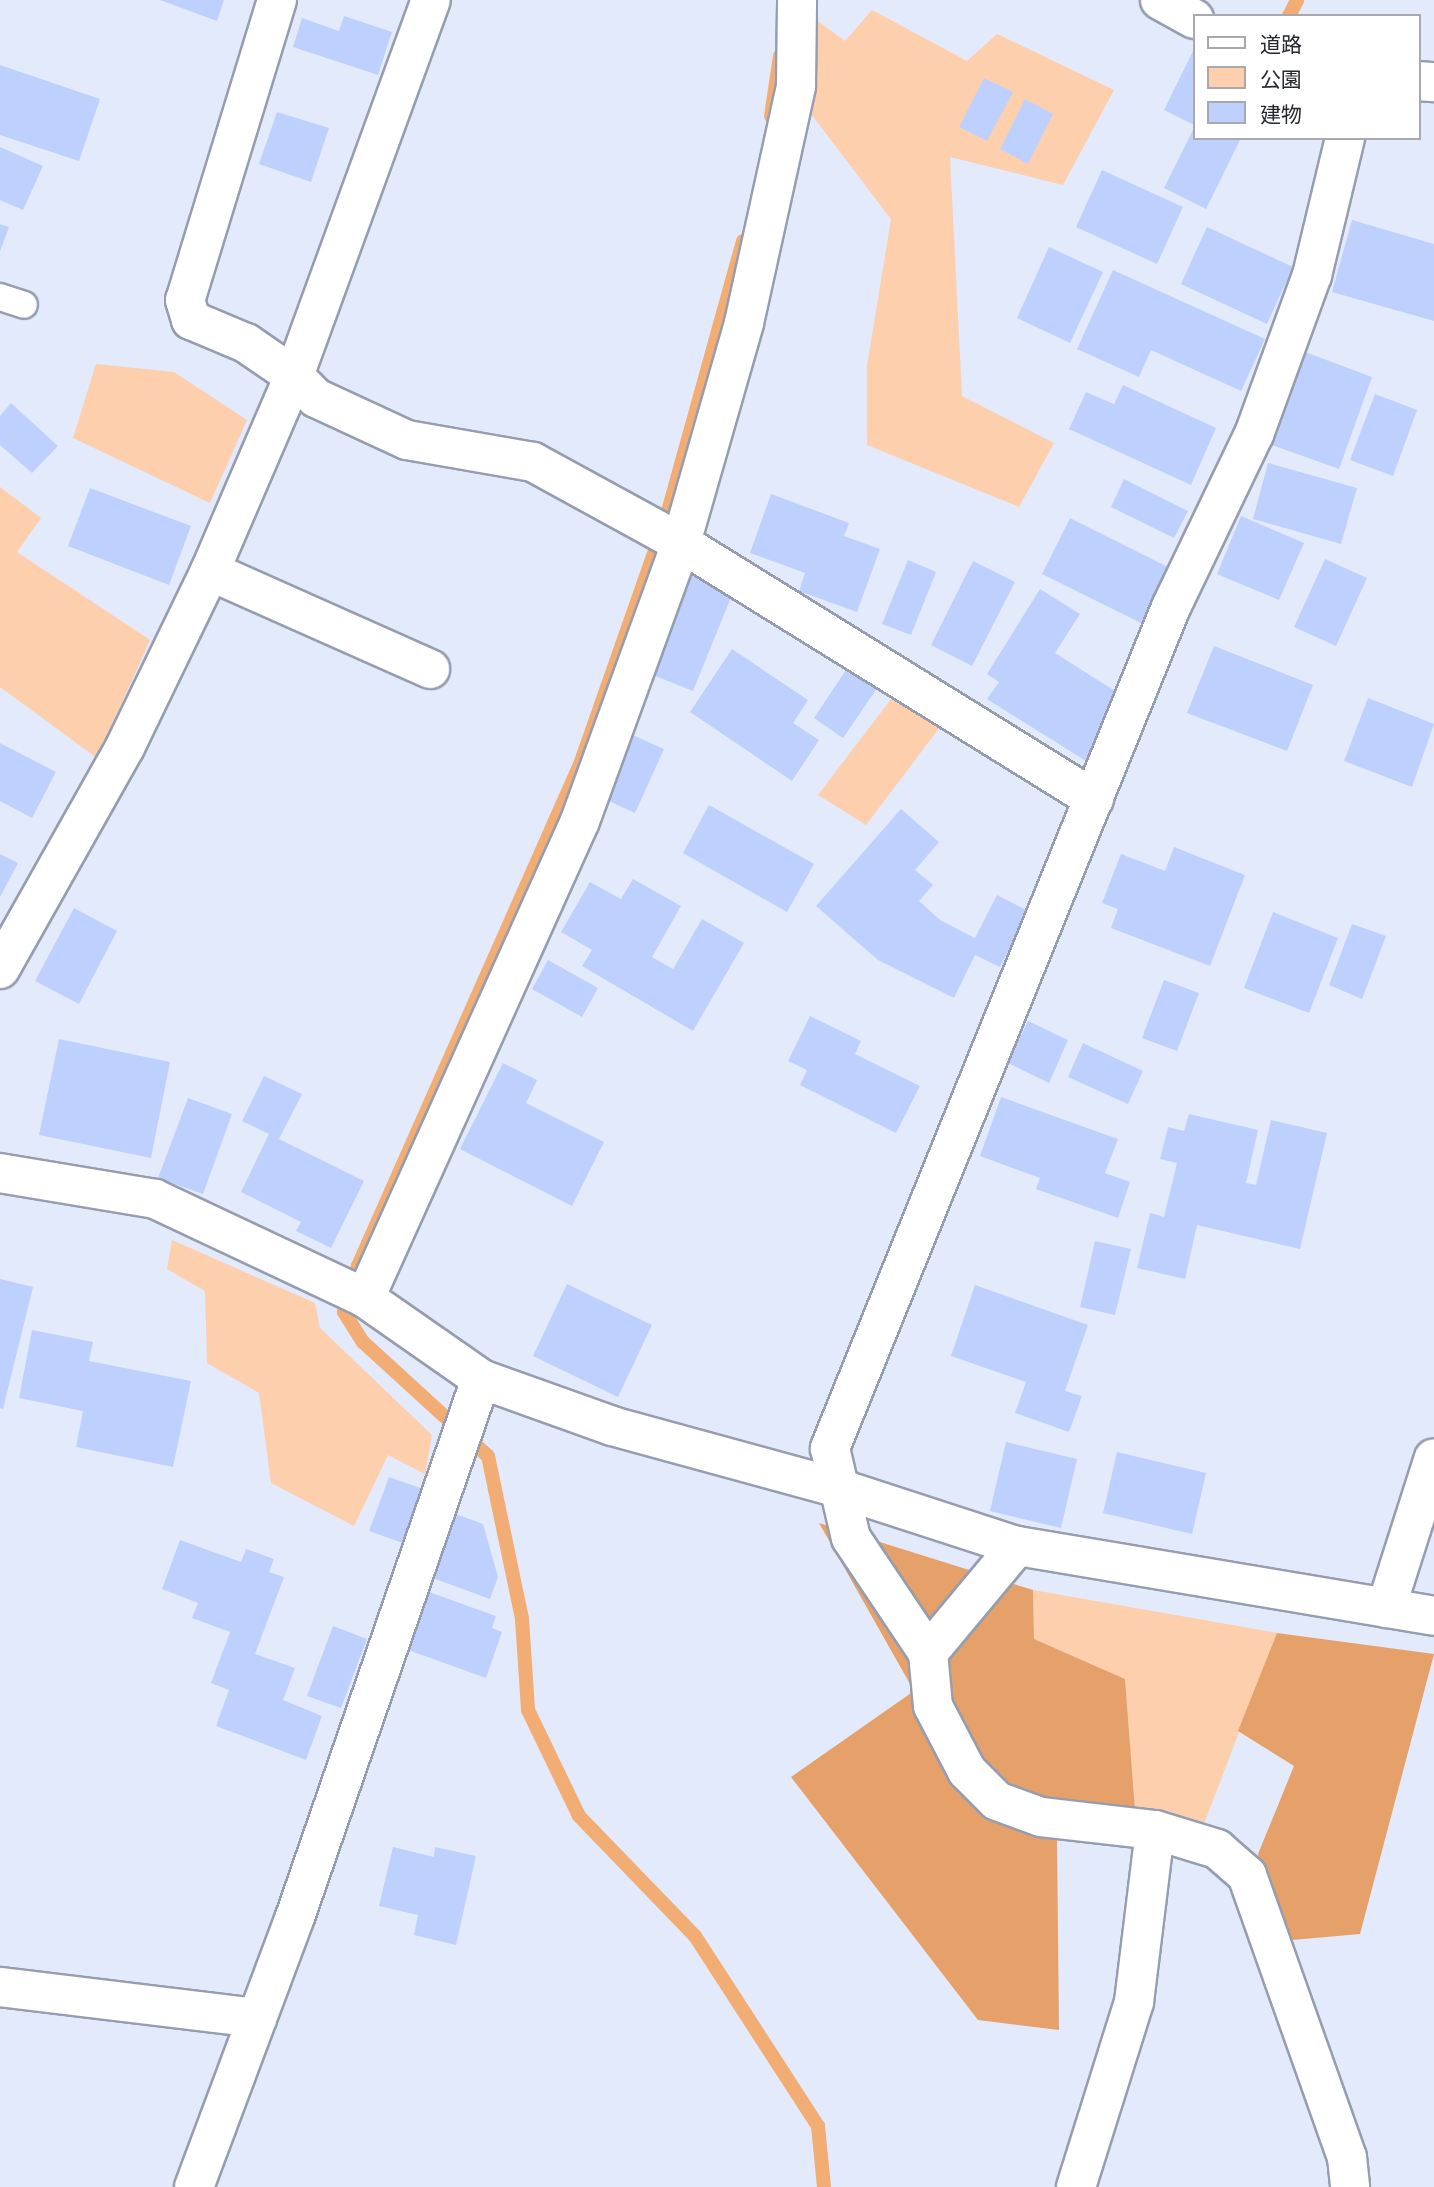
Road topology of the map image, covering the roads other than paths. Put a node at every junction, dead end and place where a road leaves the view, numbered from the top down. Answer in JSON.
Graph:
{"nodes":[{"id":1,"x":278,"y":0,"type":"edge"},
{"id":2,"x":431,"y":0,"type":"edge"},
{"id":3,"x":797,"y":0,"type":"edge"},
{"id":4,"x":1160,"y":0,"type":"edge"},
{"id":5,"x":1192,"y":18,"type":"edge"},
{"id":6,"x":1345,"y":140,"type":"edge"},
{"id":7,"x":294,"y":376,"type":"junction"},
{"id":8,"x":681,"y":543,"type":"junction"},
{"id":9,"x":210,"y":571,"type":"junction"},
{"id":10,"x":430,"y":668,"type":"dead end"},
{"id":11,"x":1094,"y":799,"type":"junction"},
{"id":12,"x":0,"y":969,"type":"edge"},
{"id":13,"x":0,"y":1173,"type":"edge"},
{"id":14,"x":365,"y":1298,"type":"junction"},
{"id":15,"x":476,"y":1393,"type":"junction"},
{"id":16,"x":1434,"y":1458,"type":"edge"},
{"id":17,"x":838,"y":1488,"type":"junction"},
{"id":18,"x":1017,"y":1546,"type":"junction"},
{"id":19,"x":1386,"y":1608,"type":"junction"},
{"id":20,"x":1434,"y":1616,"type":"edge"},
{"id":21,"x":928,"y":1653,"type":"junction"},
{"id":22,"x":1155,"y":1830,"type":"junction"},
{"id":23,"x":0,"y":1987,"type":"edge"},
{"id":24,"x":257,"y":2018,"type":"junction"},
{"id":25,"x":194,"y":2187,"type":"edge"},
{"id":26,"x":1076,"y":2187,"type":"edge"},
{"id":27,"x":1350,"y":2187,"type":"edge"}],
"edges":[{"from":1,"to":7,"type":"street"},
{"from":2,"to":7,"type":"street"},
{"from":3,"to":8,"type":"street"},
{"from":4,"to":5,"type":"street"},
{"from":6,"to":11,"type":"street"},
{"from":7,"to":8,"type":"street"},
{"from":7,"to":9,"type":"street"},
{"from":8,"to":11,"type":"street"},
{"from":8,"to":14,"type":"street"},
{"from":9,"to":10,"type":"street"},
{"from":9,"to":12,"type":"street"},
{"from":11,"to":17,"type":"street"},
{"from":13,"to":14,"type":"street"},
{"from":14,"to":15,"type":"street"},
{"from":15,"to":17,"type":"street"},
{"from":15,"to":24,"type":"street"},
{"from":16,"to":19,"type":"street"},
{"from":17,"to":18,"type":"street"},
{"from":17,"to":21,"type":"street"},
{"from":18,"to":19,"type":"street"},
{"from":18,"to":21,"type":"street"},
{"from":19,"to":20,"type":"street"},
{"from":21,"to":22,"type":"street"},
{"from":22,"to":26,"type":"street"},
{"from":22,"to":27,"type":"street"},
{"from":23,"to":24,"type":"street"},
{"from":24,"to":25,"type":"street"}]}
